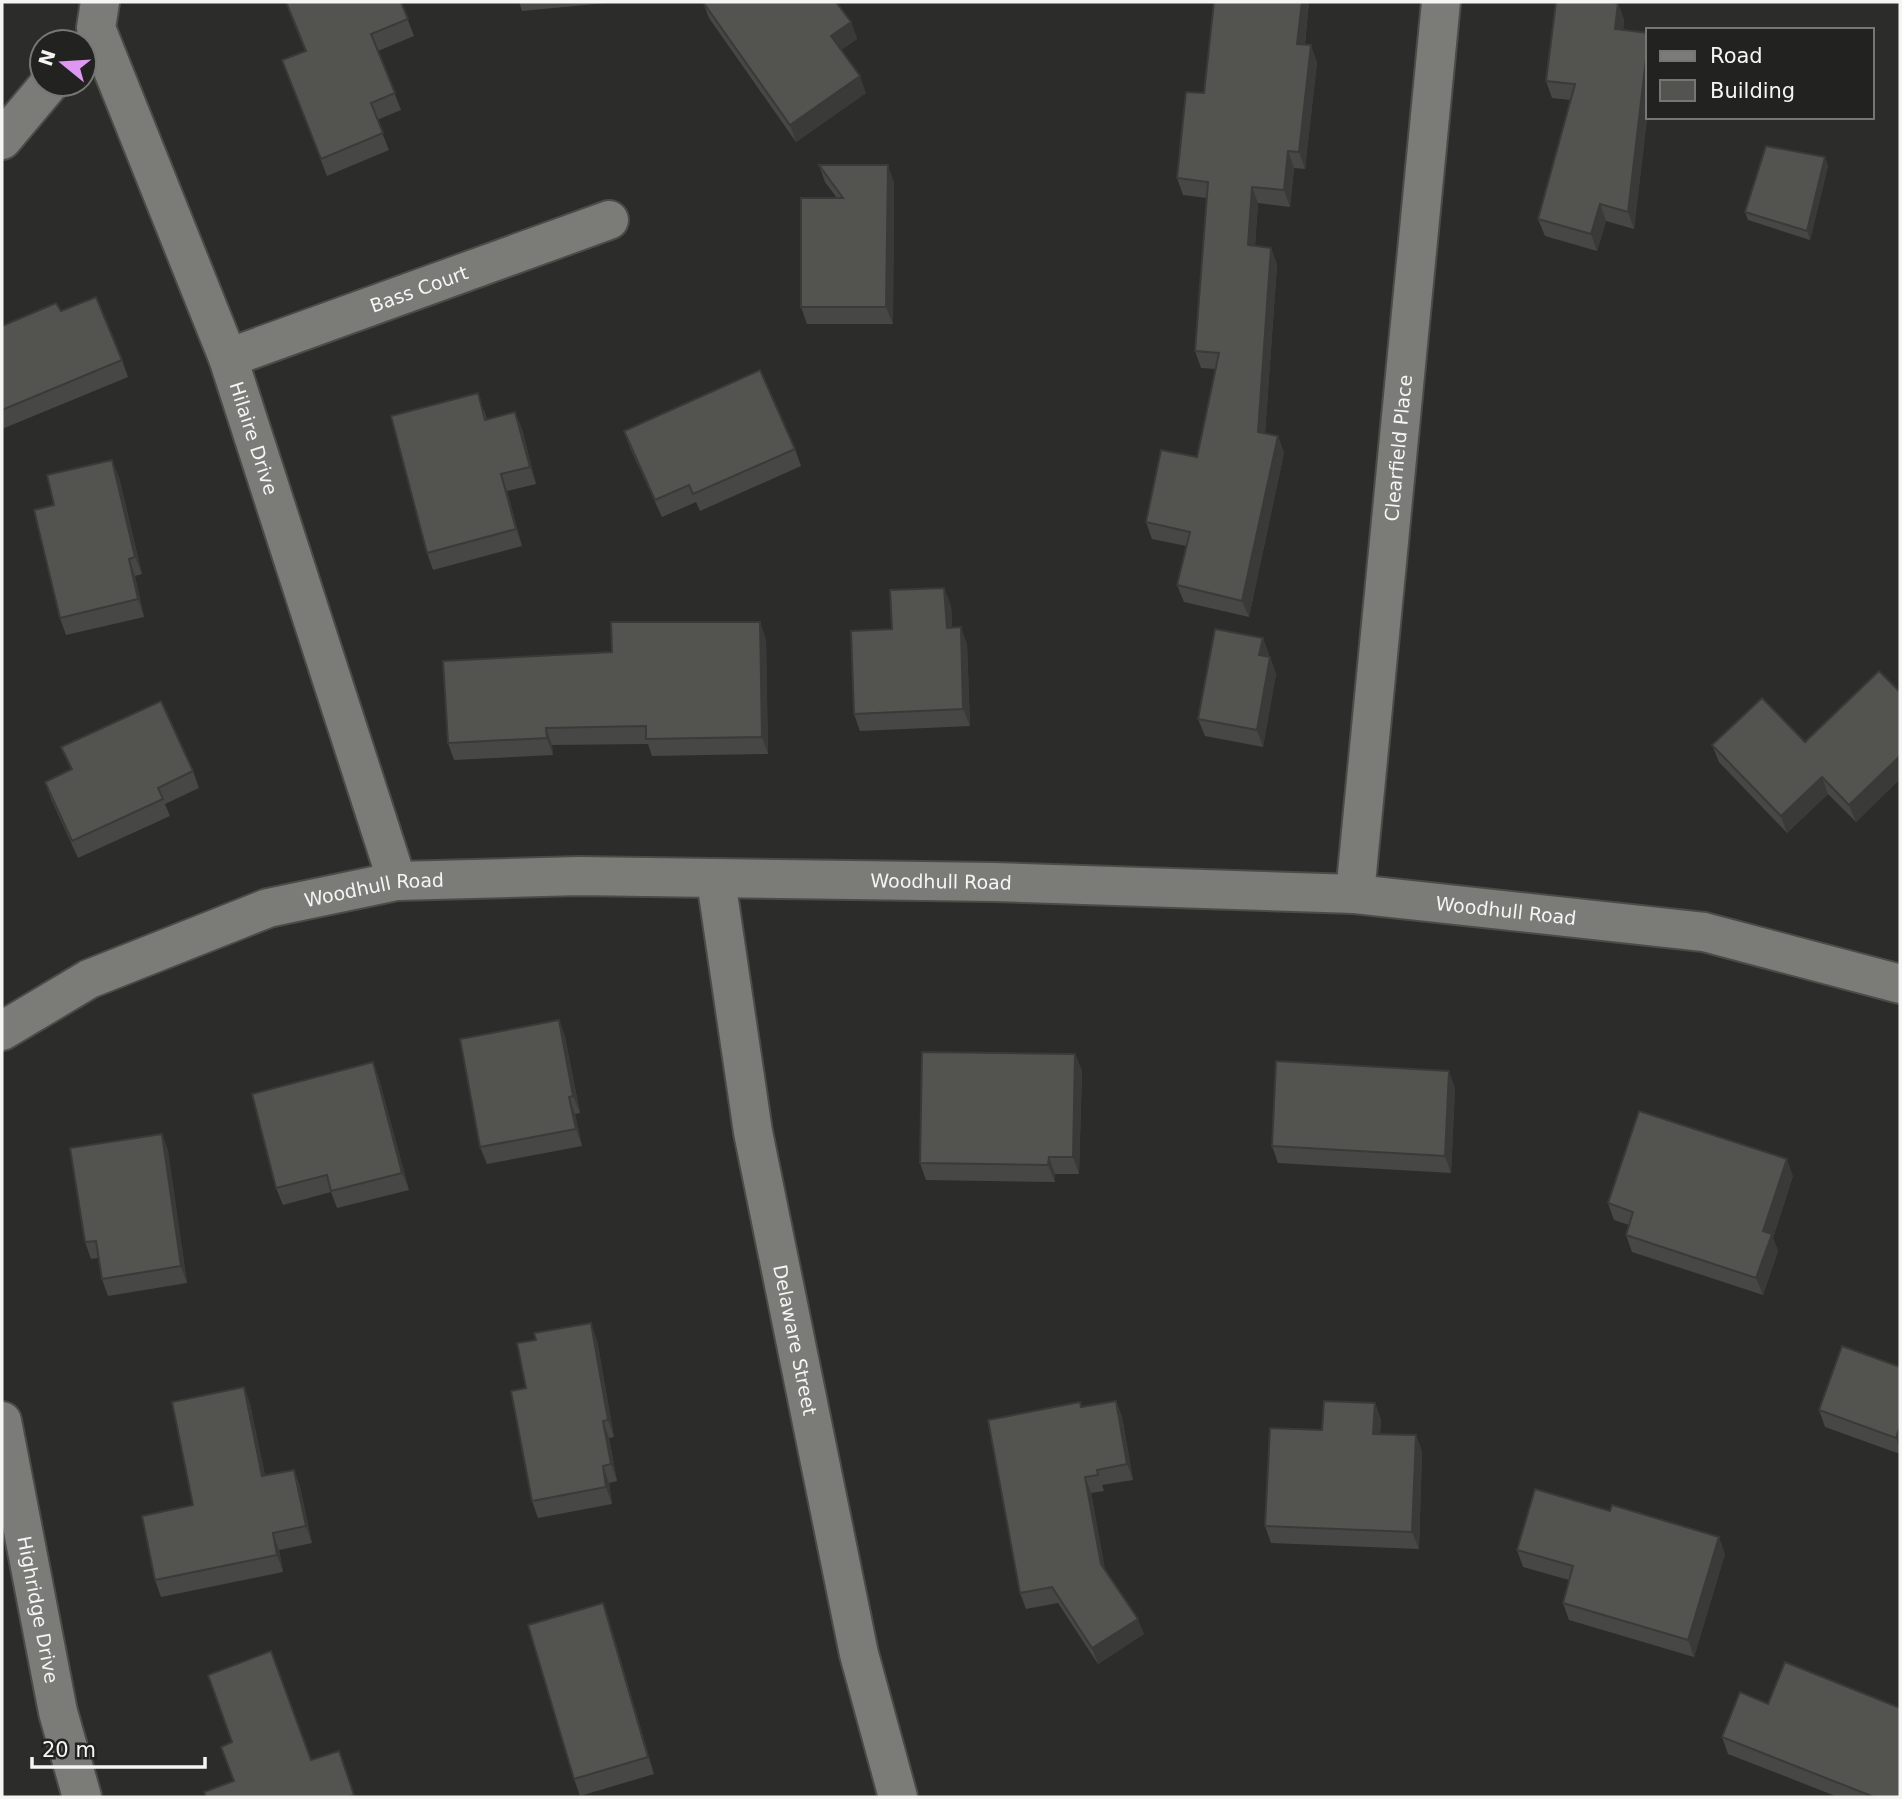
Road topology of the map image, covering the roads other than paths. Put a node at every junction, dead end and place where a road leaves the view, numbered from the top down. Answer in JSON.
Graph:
{"nodes":[{"id":1,"x":1441,"y":2,"type":"edge"},
{"id":2,"x":93,"y":24,"type":"edge"},
{"id":3,"x":37,"y":98,"type":"edge"},
{"id":4,"x":2,"y":140,"type":"edge"},
{"id":5,"x":609,"y":220,"type":"dead end"},
{"id":6,"x":228,"y":358,"type":"junction"},
{"id":7,"x":716,"y":880,"type":"junction"},
{"id":8,"x":397,"y":881,"type":"junction"},
{"id":9,"x":1355,"y":894,"type":"junction"},
{"id":10,"x":1900,"y":984,"type":"edge"},
{"id":11,"x":2,"y":1031,"type":"edge"},
{"id":12,"x":2,"y":1421,"type":"edge"},
{"id":13,"x":82,"y":1797,"type":"edge"},
{"id":14,"x":898,"y":1797,"type":"edge"}],
"edges":[{"from":1,"to":9,"type":"street","name":"Clearfield Place"},
{"from":2,"to":6,"type":"street","name":"Hilaire Drive"},
{"from":3,"to":4,"type":"street"},
{"from":5,"to":6,"type":"street","name":"Bass Court"},
{"from":6,"to":8,"type":"street","name":"Hilaire Drive"},
{"from":7,"to":8,"type":"street","name":"Woodhull Road"},
{"from":7,"to":9,"type":"street","name":"Woodhull Road"},
{"from":7,"to":14,"type":"street","name":"Delaware Street"},
{"from":8,"to":11,"type":"street","name":"Woodhull Road"},
{"from":9,"to":10,"type":"street","name":"Woodhull Road"},
{"from":12,"to":13,"type":"street","name":"Highridge Drive"}]}
